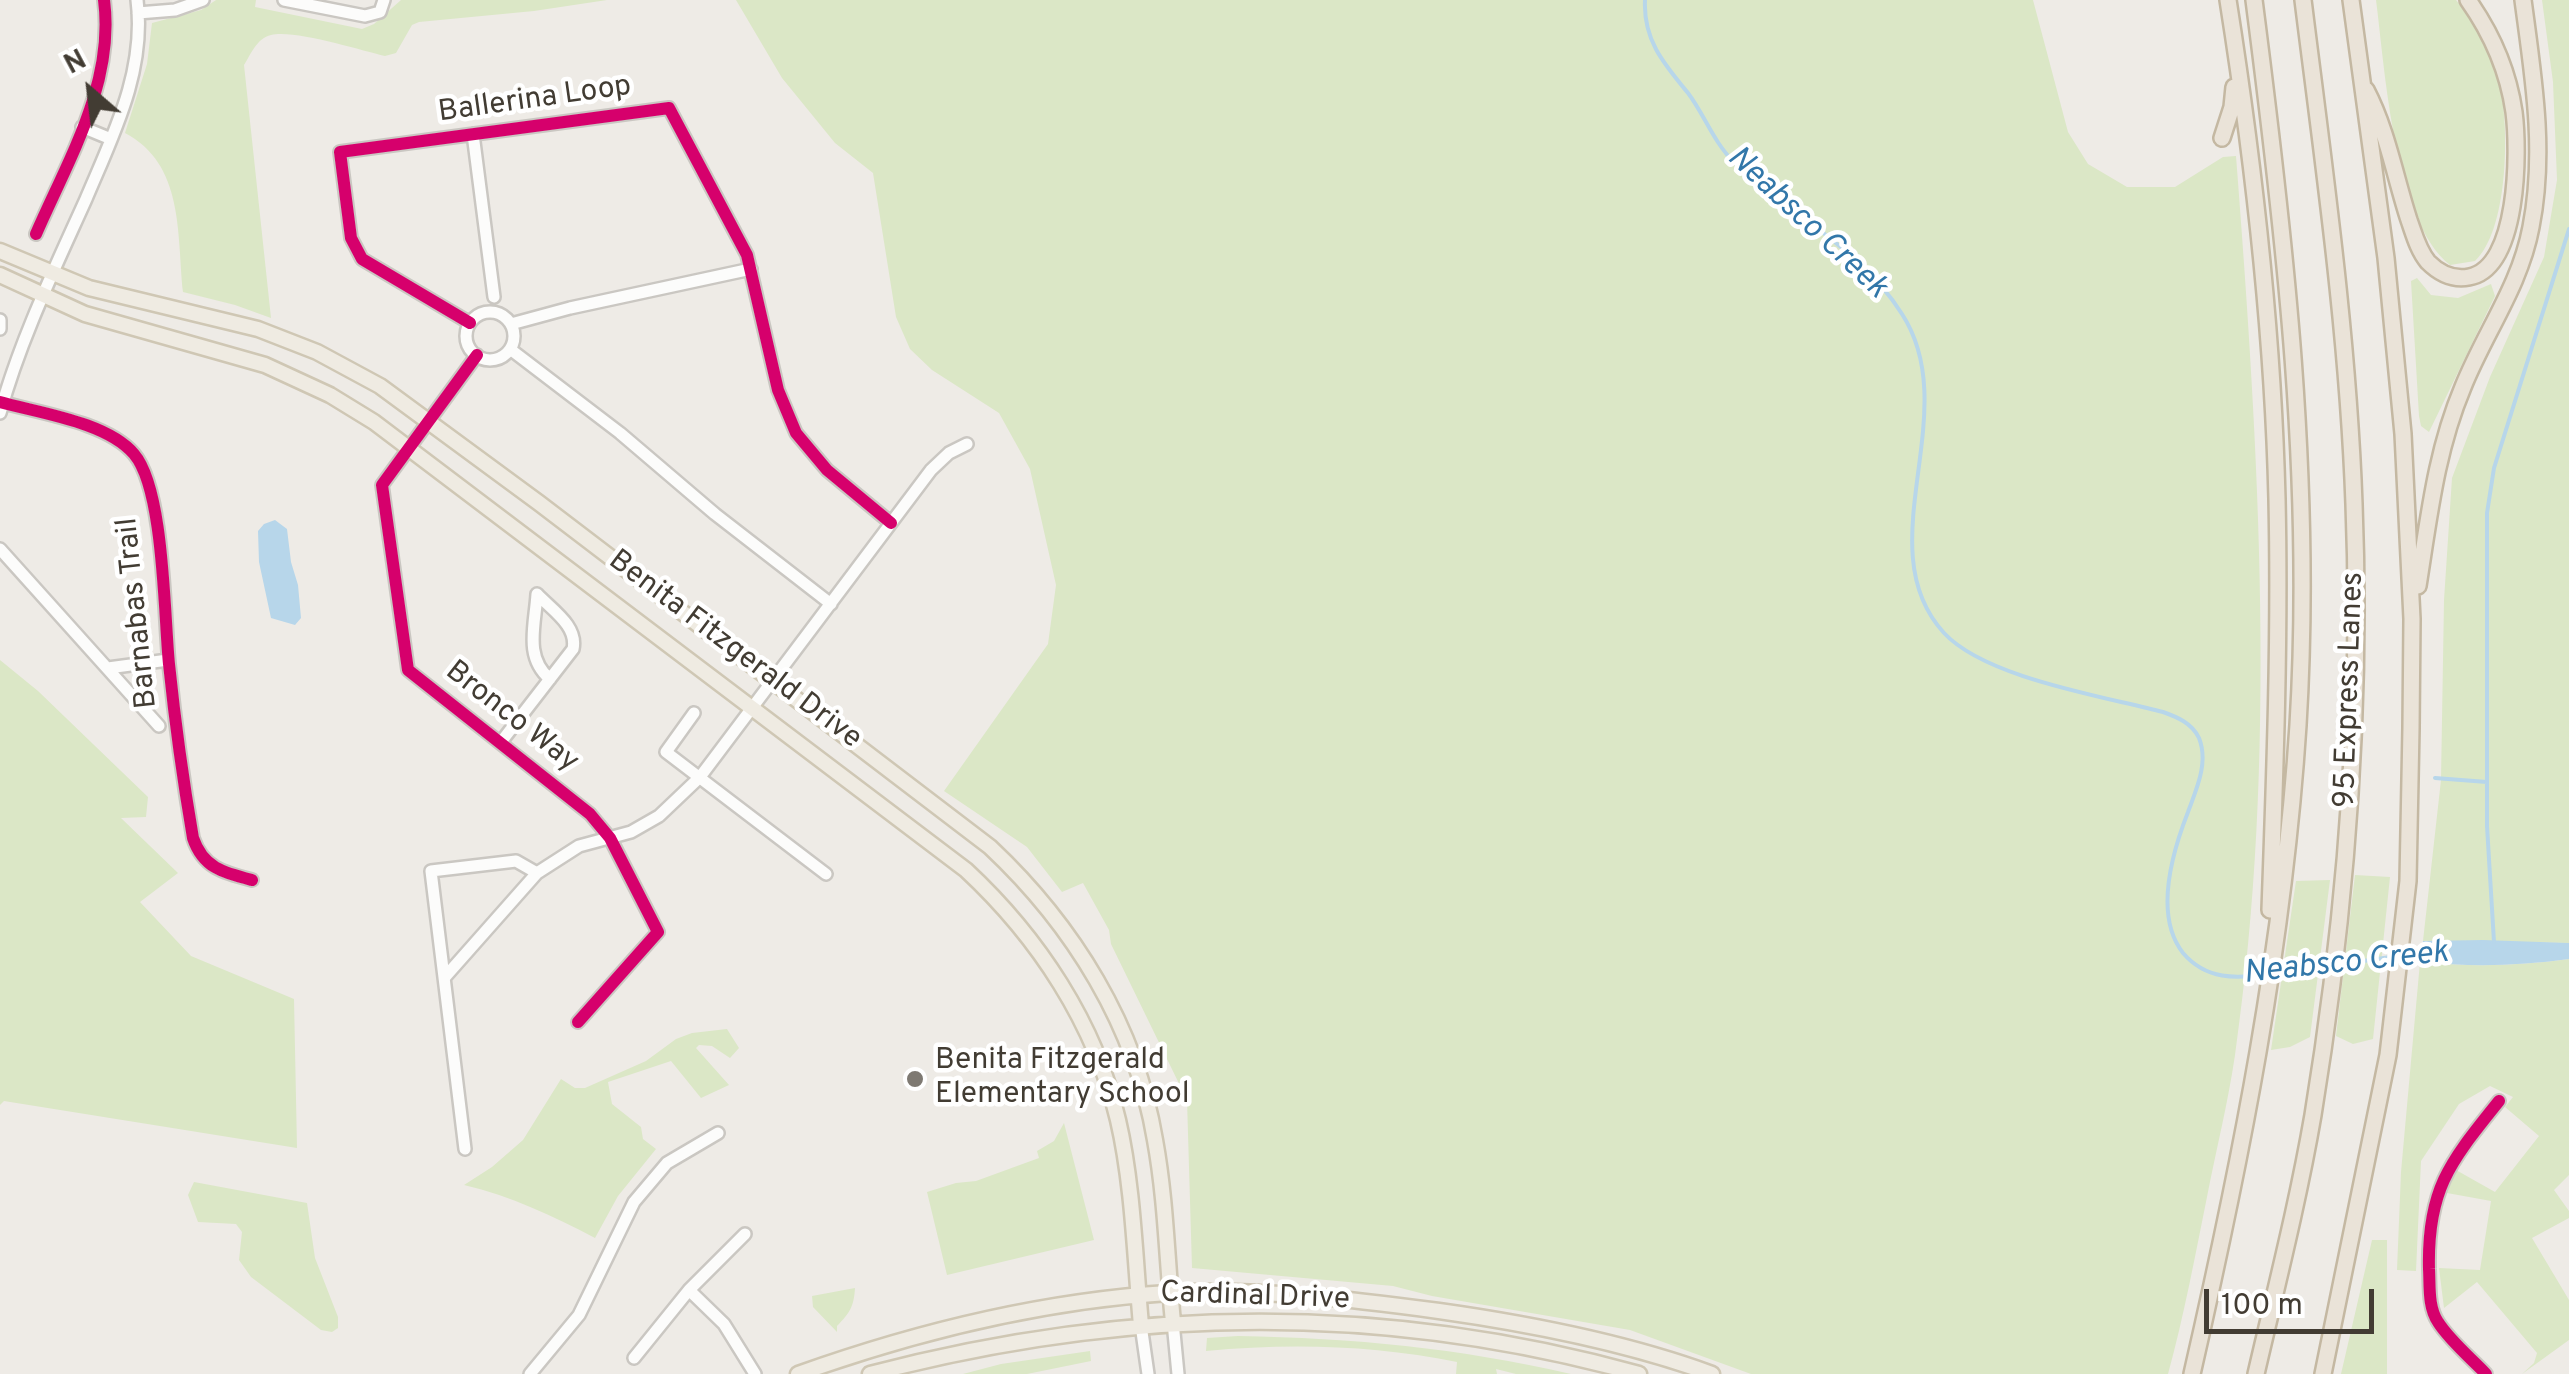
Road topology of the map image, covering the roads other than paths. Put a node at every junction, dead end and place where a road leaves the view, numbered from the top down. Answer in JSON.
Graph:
{"nodes":[{"id":1,"x":104,"y":0,"type":"edge"},
{"id":2,"x":203,"y":0,"type":"edge"},
{"id":3,"x":284,"y":0,"type":"edge"},
{"id":4,"x":384,"y":0,"type":"edge"},
{"id":5,"x":2228,"y":0,"type":"edge"},
{"id":6,"x":2254,"y":0,"type":"edge"},
{"id":7,"x":2303,"y":0,"type":"edge"},
{"id":8,"x":2350,"y":0,"type":"edge"},
{"id":9,"x":2468,"y":0,"type":"edge"},
{"id":10,"x":2523,"y":0,"type":"edge"},
{"id":11,"x":138,"y":7,"type":"edge"},
{"id":12,"x":2232,"y":28,"type":"junction"},
{"id":13,"x":2360,"y":80,"type":"junction"},
{"id":14,"x":82,"y":126,"type":"junction"},
{"id":15,"x":473,"y":134,"type":"junction"},
{"id":16,"x":2222,"y":138,"type":"dead end"},
{"id":17,"x":111,"y":139,"type":"junction"},
{"id":18,"x":36,"y":234,"type":"dead end"},
{"id":19,"x":0,"y":251,"type":"edge"},
{"id":20,"x":751,"y":269,"type":"junction"},
{"id":21,"x":0,"y":275,"type":"edge"},
{"id":22,"x":52,"y":275,"type":"junction"},
{"id":23,"x":494,"y":297,"type":"dead end"},
{"id":24,"x":44,"y":298,"type":"junction"},
{"id":25,"x":0,"y":320,"type":"edge"},
{"id":26,"x":470,"y":322,"type":"junction"},
{"id":27,"x":511,"y":324,"type":"junction"},
{"id":28,"x":0,"y":329,"type":"edge"},
{"id":29,"x":510,"y":349,"type":"junction"},
{"id":30,"x":477,"y":355,"type":"junction"},
{"id":31,"x":1,"y":406,"type":"edge"},
{"id":32,"x":429,"y":420,"type":"junction"},
{"id":33,"x":968,"y":444,"type":"dead end"},
{"id":34,"x":410,"y":447,"type":"junction"},
{"id":35,"x":891,"y":523,"type":"junction"},
{"id":36,"x":0,"y":548,"type":"edge"},
{"id":37,"x":831,"y":604,"type":"junction"},
{"id":38,"x":2412,"y":620,"type":"junction"},
{"id":39,"x":168,"y":660,"type":"junction"},
{"id":40,"x":108,"y":668,"type":"junction"},
{"id":41,"x":550,"y":679,"type":"junction"},
{"id":42,"x":773,"y":681,"type":"junction"},
{"id":43,"x":752,"y":707,"type":"junction"},
{"id":44,"x":694,"y":712,"type":"dead end"},
{"id":45,"x":159,"y":726,"type":"dead end"},
{"id":46,"x":501,"y":742,"type":"junction"},
{"id":47,"x":700,"y":777,"type":"junction"},
{"id":48,"x":610,"y":838,"type":"junction"},
{"id":49,"x":536,"y":873,"type":"junction"},
{"id":50,"x":826,"y":874,"type":"dead end"},
{"id":51,"x":252,"y":880,"type":"dead end"},
{"id":52,"x":2276,"y":890,"type":"junction"},
{"id":53,"x":445,"y":977,"type":"junction"},
{"id":54,"x":578,"y":1022,"type":"dead end"},
{"id":55,"x":2499,"y":1101,"type":"dead end"},
{"id":56,"x":718,"y":1133,"type":"dead end"},
{"id":57,"x":465,"y":1149,"type":"dead end"},
{"id":58,"x":745,"y":1234,"type":"dead end"},
{"id":59,"x":689,"y":1290,"type":"junction"},
{"id":60,"x":1170,"y":1293,"type":"junction"},
{"id":61,"x":1138,"y":1296,"type":"junction"},
{"id":62,"x":1173,"y":1322,"type":"junction"},
{"id":63,"x":1141,"y":1325,"type":"junction"},
{"id":64,"x":634,"y":1358,"type":"dead end"},
{"id":65,"x":530,"y":1374,"type":"edge"},
{"id":66,"x":754,"y":1374,"type":"edge"},
{"id":67,"x":798,"y":1374,"type":"edge"},
{"id":68,"x":870,"y":1374,"type":"edge"},
{"id":69,"x":1148,"y":1374,"type":"edge"},
{"id":70,"x":1178,"y":1374,"type":"edge"},
{"id":71,"x":1639,"y":1374,"type":"edge"},
{"id":72,"x":1712,"y":1374,"type":"edge"},
{"id":73,"x":2192,"y":1374,"type":"edge"},
{"id":74,"x":2256,"y":1374,"type":"edge"},
{"id":75,"x":2324,"y":1374,"type":"edge"},
{"id":76,"x":2486,"y":1374,"type":"edge"}],
"edges":[{"from":1,"to":14,"type":"street"},
{"from":2,"to":11,"type":"street"},
{"from":3,"to":4,"type":"street"},
{"from":5,"to":12,"type":"highway"},
{"from":6,"to":52,"type":"highway"},
{"from":7,"to":74,"type":"highway","name":"95 Express Lanes"},
{"from":8,"to":13,"type":"highway"},
{"from":9,"to":13,"type":"highway"},
{"from":10,"to":38,"type":"highway"},
{"from":11,"to":17,"type":"street"},
{"from":12,"to":16,"type":"highway"},
{"from":12,"to":52,"type":"highway"},
{"from":13,"to":38,"type":"highway"},
{"from":14,"to":17,"type":"street"},
{"from":14,"to":18,"type":"street"},
{"from":15,"to":20,"type":"street","name":"Ballerina Loop"},
{"from":15,"to":23,"type":"street"},
{"from":15,"to":26,"type":"street","name":"Ballerina Loop"},
{"from":17,"to":22,"type":"street"},
{"from":19,"to":22,"type":"main road","name":"Benita Fitzgerald Drive"},
{"from":20,"to":27,"type":"street"},
{"from":20,"to":35,"type":"street","name":"Ballerina Loop"},
{"from":21,"to":24,"type":"main road","name":"Benita Fitzgerald Drive"},
{"from":22,"to":24,"type":"street"},
{"from":22,"to":32,"type":"main road","name":"Benita Fitzgerald Drive"},
{"from":24,"to":31,"type":"street"},
{"from":24,"to":34,"type":"main road","name":"Benita Fitzgerald Drive"},
{"from":25,"to":28,"type":"street"},
{"from":26,"to":27,"type":"street","name":"Ballerina Loop"},
{"from":26,"to":30,"type":"street"},
{"from":27,"to":29,"type":"street"},
{"from":29,"to":30,"type":"street"},
{"from":29,"to":37,"type":"street"},
{"from":30,"to":32,"type":"street","name":"Bronco Way"},
{"from":31,"to":39,"type":"street","name":"Barnabas Trail"},
{"from":32,"to":34,"type":"street","name":"Bronco Way"},
{"from":32,"to":42,"type":"main road","name":"Benita Fitzgerald Drive"},
{"from":33,"to":35,"type":"street"},
{"from":34,"to":43,"type":"main road","name":"Benita Fitzgerald Drive"},
{"from":34,"to":46,"type":"street","name":"Bronco Way"},
{"from":35,"to":37,"type":"street"},
{"from":36,"to":40,"type":"street"},
{"from":37,"to":42,"type":"street"},
{"from":38,"to":75,"type":"highway"},
{"from":39,"to":40,"type":"street","name":"Barnabas Trail"},
{"from":39,"to":51,"type":"street","name":"Barnabas Trail"},
{"from":40,"to":45,"type":"street"},
{"from":41,"to":41,"type":"street"},
{"from":41,"to":46,"type":"street"},
{"from":42,"to":43,"type":"street"},
{"from":42,"to":60,"type":"main road","name":"Benita Fitzgerald Drive"},
{"from":43,"to":47,"type":"street"},
{"from":43,"to":61,"type":"main road","name":"Benita Fitzgerald Drive"},
{"from":44,"to":47,"type":"street"},
{"from":46,"to":48,"type":"street","name":"Bronco Way"},
{"from":47,"to":48,"type":"street"},
{"from":47,"to":50,"type":"street"},
{"from":48,"to":49,"type":"street"},
{"from":48,"to":54,"type":"street","name":"Bronco Way"},
{"from":49,"to":53,"type":"street"},
{"from":49,"to":53,"type":"street"},
{"from":52,"to":73,"type":"highway"},
{"from":53,"to":57,"type":"street"},
{"from":55,"to":76,"type":"street"},
{"from":56,"to":65,"type":"street"},
{"from":58,"to":59,"type":"street"},
{"from":59,"to":64,"type":"street"},
{"from":59,"to":66,"type":"street"},
{"from":60,"to":61,"type":"main road","name":"Cardinal Drive"},
{"from":60,"to":62,"type":"main road","name":"Benita Fitzgerald Drive"},
{"from":60,"to":72,"type":"main road","name":"Cardinal Drive"},
{"from":61,"to":63,"type":"main road","name":"Benita Fitzgerald Drive"},
{"from":61,"to":67,"type":"main road","name":"Cardinal Drive"},
{"from":62,"to":63,"type":"main road","name":"Cardinal Drive"},
{"from":62,"to":70,"type":"street"},
{"from":62,"to":71,"type":"main road","name":"Cardinal Drive"},
{"from":63,"to":68,"type":"main road","name":"Cardinal Drive"},
{"from":63,"to":69,"type":"street"}]}
